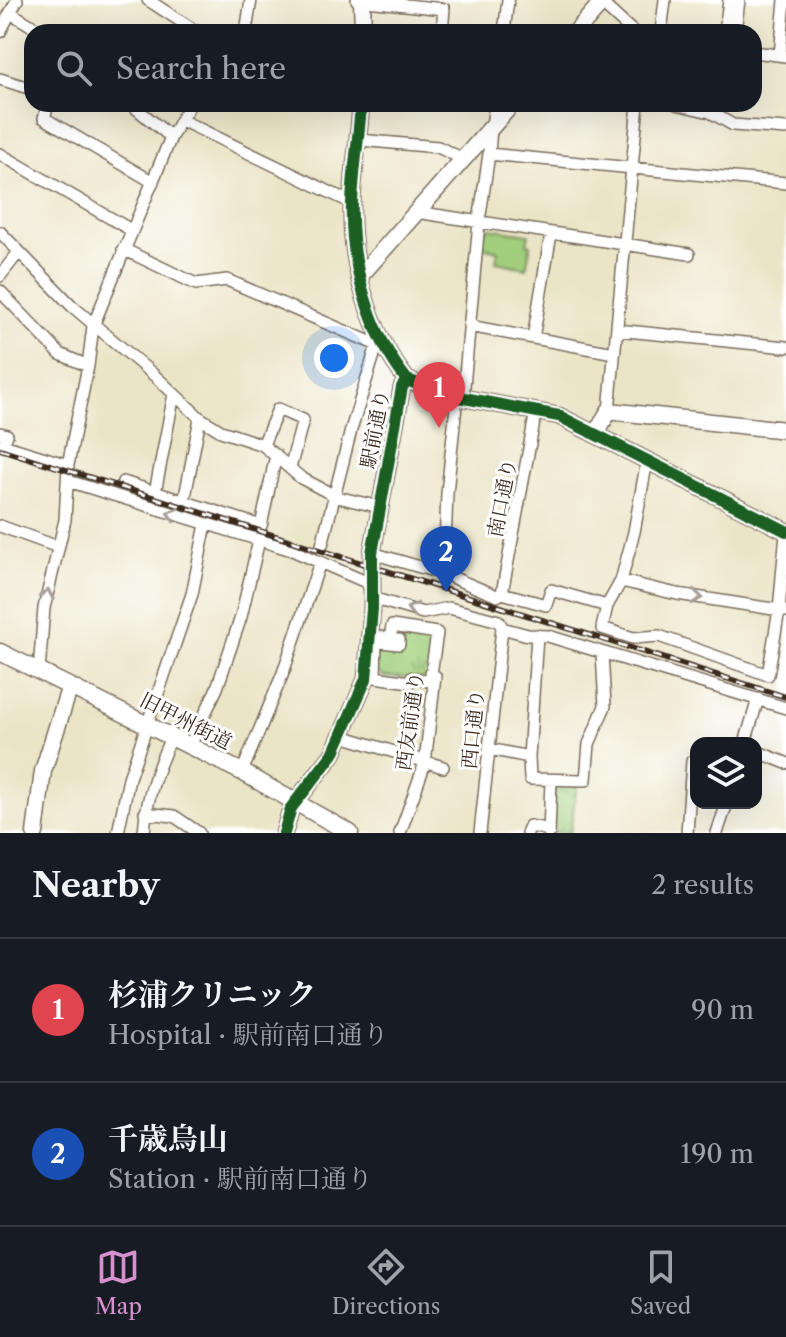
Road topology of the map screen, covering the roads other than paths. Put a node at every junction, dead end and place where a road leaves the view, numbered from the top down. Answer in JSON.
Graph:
{"nodes":[{"id":1,"x":17,"y":0,"type":"edge"},
{"id":2,"x":148,"y":0,"type":"edge"},
{"id":3,"x":251,"y":0,"type":"edge"},
{"id":4,"x":360,"y":0,"type":"edge"},
{"id":5,"x":508,"y":0,"type":"edge"},
{"id":6,"x":665,"y":0,"type":"edge"},
{"id":7,"x":729,"y":0,"type":"edge"},
{"id":8,"x":739,"y":0,"type":"edge"},
{"id":9,"x":785,"y":0,"type":"edge"},
{"id":10,"x":601,"y":1,"type":"edge"},
{"id":11,"x":11,"y":13,"type":"junction"},
{"id":12,"x":29,"y":24,"type":"edge"},
{"id":13,"x":185,"y":24,"type":"edge"},
{"id":14,"x":247,"y":24,"type":"edge"},
{"id":15,"x":362,"y":24,"type":"edge"},
{"id":16,"x":443,"y":24,"type":"edge"},
{"id":17,"x":505,"y":24,"type":"edge"},
{"id":18,"x":582,"y":24,"type":"edge"},
{"id":19,"x":625,"y":24,"type":"edge"},
{"id":20,"x":662,"y":24,"type":"edge"},
{"id":21,"x":726,"y":24,"type":"edge"},
{"id":22,"x":736,"y":24,"type":"edge"},
{"id":23,"x":0,"y":32,"type":"edge"},
{"id":24,"x":762,"y":53,"type":"edge"},
{"id":25,"x":783,"y":55,"type":"edge"},
{"id":26,"x":0,"y":79,"type":"edge"},
{"id":27,"x":24,"y":86,"type":"edge"},
{"id":28,"x":46,"y":112,"type":"edge"},
{"id":29,"x":141,"y":112,"type":"edge"},
{"id":30,"x":186,"y":112,"type":"edge"},
{"id":31,"x":361,"y":112,"type":"edge"},
{"id":32,"x":494,"y":112,"type":"edge"},
{"id":33,"x":504,"y":112,"type":"edge"},
{"id":34,"x":637,"y":112,"type":"edge"},
{"id":35,"x":710,"y":112,"type":"edge"},
{"id":36,"x":181,"y":120,"type":"junction"},
{"id":37,"x":491,"y":126,"type":"junction"},
{"id":38,"x":786,"y":129,"type":"edge"},
{"id":39,"x":171,"y":137,"type":"junction"},
{"id":40,"x":359,"y":140,"type":"junction"},
{"id":41,"x":0,"y":154,"type":"edge"},
{"id":42,"x":489,"y":154,"type":"junction"},
{"id":43,"x":463,"y":159,"type":"junction"},
{"id":44,"x":631,"y":168,"type":"junction"},
{"id":45,"x":153,"y":182,"type":"junction"},
{"id":46,"x":786,"y":183,"type":"edge"},
{"id":47,"x":352,"y":203,"type":"junction"},
{"id":48,"x":416,"y":212,"type":"junction"},
{"id":49,"x":479,"y":222,"type":"junction"},
{"id":50,"x":131,"y":230,"type":"junction"},
{"id":51,"x":0,"y":232,"type":"edge"},
{"id":52,"x":551,"y":234,"type":"junction"},
{"id":53,"x":625,"y":246,"type":"junction"},
{"id":54,"x":123,"y":249,"type":"junction"},
{"id":55,"x":19,"y":252,"type":"junction"},
{"id":56,"x":689,"y":254,"type":"dead end"},
{"id":57,"x":0,"y":276,"type":"edge"},
{"id":58,"x":360,"y":276,"type":"junction"},
{"id":59,"x":0,"y":291,"type":"edge"},
{"id":60,"x":93,"y":326,"type":"junction"},
{"id":61,"x":469,"y":326,"type":"junction"},
{"id":62,"x":617,"y":330,"type":"junction"},
{"id":63,"x":533,"y":338,"type":"junction"},
{"id":64,"x":380,"y":344,"type":"junction"},
{"id":65,"x":786,"y":347,"type":"edge"},
{"id":66,"x":614,"y":353,"type":"junction"},
{"id":67,"x":88,"y":366,"type":"junction"},
{"id":68,"x":407,"y":380,"type":"junction"},
{"id":69,"x":174,"y":394,"type":"junction"},
{"id":70,"x":460,"y":397,"type":"junction"},
{"id":71,"x":536,"y":411,"type":"junction"},
{"id":72,"x":609,"y":411,"type":"junction"},
{"id":73,"x":200,"y":418,"type":"junction"},
{"id":74,"x":786,"y":430,"type":"edge"},
{"id":75,"x":0,"y":433,"type":"edge"},
{"id":76,"x":596,"y":433,"type":"junction"},
{"id":77,"x":263,"y":445,"type":"junction"},
{"id":78,"x":276,"y":455,"type":"junction"},
{"id":79,"x":647,"y":460,"type":"junction"},
{"id":80,"x":68,"y":465,"type":"junction"},
{"id":81,"x":290,"y":468,"type":"junction"},
{"id":82,"x":68,"y":481,"type":"junction"},
{"id":83,"x":123,"y":482,"type":"dead end"},
{"id":84,"x":155,"y":493,"type":"junction"},
{"id":85,"x":337,"y":497,"type":"junction"},
{"id":86,"x":184,"y":502,"type":"junction"},
{"id":87,"x":380,"y":507,"type":"junction"},
{"id":88,"x":206,"y":524,"type":"junction"},
{"id":89,"x":0,"y":526,"type":"edge"},
{"id":90,"x":786,"y":532,"type":"edge"},
{"id":91,"x":259,"y":540,"type":"junction"},
{"id":92,"x":322,"y":545,"type":"dead end"},
{"id":93,"x":58,"y":547,"type":"junction"},
{"id":94,"x":372,"y":553,"type":"junction"},
{"id":95,"x":320,"y":562,"type":"junction"},
{"id":96,"x":444,"y":574,"type":"junction"},
{"id":97,"x":621,"y":581,"type":"junction"},
{"id":98,"x":502,"y":593,"type":"junction"},
{"id":99,"x":372,"y":595,"type":"junction"},
{"id":100,"x":607,"y":606,"type":"junction"},
{"id":101,"x":783,"y":610,"type":"edge"},
{"id":102,"x":442,"y":611,"type":"junction"},
{"id":103,"x":502,"y":628,"type":"junction"},
{"id":104,"x":537,"y":635,"type":"junction"},
{"id":105,"x":0,"y":652,"type":"edge"},
{"id":106,"x":602,"y":653,"type":"junction"},
{"id":107,"x":39,"y":671,"type":"junction"},
{"id":108,"x":430,"y":681,"type":"joint"},
{"id":109,"x":70,"y":686,"type":"junction"},
{"id":110,"x":758,"y":699,"type":"junction"},
{"id":111,"x":786,"y":708,"type":"edge"},
{"id":112,"x":147,"y":723,"type":"junction"},
{"id":113,"x":172,"y":736,"type":"junction"},
{"id":114,"x":342,"y":736,"type":"junction"},
{"id":115,"x":747,"y":737,"type":"edge"},
{"id":116,"x":190,"y":746,"type":"junction"},
{"id":117,"x":489,"y":749,"type":"junction"},
{"id":118,"x":762,"y":753,"type":"edge"},
{"id":119,"x":529,"y":757,"type":"junction"},
{"id":120,"x":425,"y":763,"type":"junction"},
{"id":121,"x":786,"y":763,"type":"edge"},
{"id":122,"x":443,"y":767,"type":"dead end"},
{"id":123,"x":242,"y":772,"type":"junction"},
{"id":124,"x":551,"y":780,"type":"junction"},
{"id":125,"x":690,"y":790,"type":"edge"},
{"id":126,"x":295,"y":804,"type":"junction"},
{"id":127,"x":725,"y":809,"type":"edge"},
{"id":128,"x":145,"y":813,"type":"junction"},
{"id":129,"x":549,"y":831,"type":"edge"},
{"id":130,"x":35,"y":833,"type":"edge"},
{"id":131,"x":118,"y":833,"type":"edge"},
{"id":132,"x":144,"y":833,"type":"edge"},
{"id":133,"x":199,"y":833,"type":"edge"},
{"id":134,"x":284,"y":833,"type":"edge"},
{"id":135,"x":350,"y":833,"type":"edge"},
{"id":136,"x":400,"y":833,"type":"edge"},
{"id":137,"x":480,"y":833,"type":"edge"},
{"id":138,"x":527,"y":833,"type":"edge"},
{"id":139,"x":687,"y":833,"type":"edge"},
{"id":140,"x":717,"y":833,"type":"edge"}],
"edges":[{"from":1,"to":11,"type":"street"},
{"from":2,"to":13,"type":"street"},
{"from":3,"to":14,"type":"street"},
{"from":4,"to":15,"type":"street"},
{"from":4,"to":16,"type":"street"},
{"from":5,"to":17,"type":"street"},
{"from":6,"to":20,"type":"street"},
{"from":7,"to":21,"type":"street"},
{"from":8,"to":22,"type":"street"},
{"from":9,"to":25,"type":"street"},
{"from":10,"to":18,"type":"street"},
{"from":10,"to":19,"type":"street"},
{"from":11,"to":12,"type":"street"},
{"from":11,"to":23,"type":"street"},
{"from":24,"to":25,"type":"street"},
{"from":26,"to":27,"type":"street"},
{"from":28,"to":45,"type":"street"},
{"from":29,"to":39,"type":"street"},
{"from":30,"to":36,"type":"street"},
{"from":31,"to":40,"type":"street","name":"駅前通り"},
{"from":32,"to":37,"type":"street"},
{"from":33,"to":37,"type":"street"},
{"from":34,"to":44,"type":"street"},
{"from":35,"to":38,"type":"street"},
{"from":36,"to":39,"type":"street"},
{"from":36,"to":47,"type":"street"},
{"from":37,"to":42,"type":"street"},
{"from":37,"to":43,"type":"street"},
{"from":39,"to":45,"type":"street"},
{"from":40,"to":43,"type":"street"},
{"from":40,"to":47,"type":"street","name":"駅前通り"},
{"from":41,"to":50,"type":"street"},
{"from":42,"to":44,"type":"street"},
{"from":42,"to":49,"type":"street"},
{"from":43,"to":48,"type":"street"},
{"from":44,"to":46,"type":"street"},
{"from":44,"to":53,"type":"street"},
{"from":45,"to":50,"type":"street"},
{"from":47,"to":58,"type":"street","name":"駅前通り"},
{"from":48,"to":49,"type":"street"},
{"from":48,"to":58,"type":"street"},
{"from":49,"to":52,"type":"street"},
{"from":49,"to":61,"type":"street"},
{"from":50,"to":54,"type":"street"},
{"from":51,"to":55,"type":"street"},
{"from":52,"to":53,"type":"street"},
{"from":52,"to":63,"type":"street"},
{"from":53,"to":56,"type":"street"},
{"from":53,"to":62,"type":"street"},
{"from":54,"to":60,"type":"street"},
{"from":54,"to":64,"type":"street"},
{"from":55,"to":57,"type":"street"},
{"from":55,"to":60,"type":"street"},
{"from":58,"to":64,"type":"street","name":"駅前通り"},
{"from":59,"to":67,"type":"street"},
{"from":60,"to":67,"type":"street"},
{"from":60,"to":69,"type":"street"},
{"from":61,"to":63,"type":"street"},
{"from":61,"to":70,"type":"street"},
{"from":62,"to":65,"type":"street"},
{"from":62,"to":66,"type":"street"},
{"from":63,"to":66,"type":"street"},
{"from":64,"to":68,"type":"street","name":"駅前通り"},
{"from":64,"to":85,"type":"street"},
{"from":66,"to":72,"type":"street"},
{"from":67,"to":80,"type":"street"},
{"from":68,"to":70,"type":"street"},
{"from":68,"to":87,"type":"street","name":"駅前通り"},
{"from":69,"to":73,"type":"street"},
{"from":69,"to":84,"type":"street"},
{"from":70,"to":71,"type":"street"},
{"from":70,"to":96,"type":"street"},
{"from":71,"to":76,"type":"street"},
{"from":71,"to":98,"type":"street","name":"南口通り"},
{"from":72,"to":74,"type":"street"},
{"from":72,"to":76,"type":"street"},
{"from":73,"to":77,"type":"street"},
{"from":73,"to":86,"type":"street"},
{"from":75,"to":80,"type":"street"},
{"from":76,"to":79,"type":"street"},
{"from":77,"to":78,"type":"street"},
{"from":77,"to":81,"type":"street"},
{"from":78,"to":81,"type":"street"},
{"from":78,"to":86,"type":"street"},
{"from":79,"to":90,"type":"street"},
{"from":79,"to":97,"type":"street"},
{"from":80,"to":82,"type":"street"},
{"from":81,"to":85,"type":"street"},
{"from":88,"to":82,"type":"street","one_way":true},
{"from":82,"to":93,"type":"street"},
{"from":83,"to":84,"type":"street"},
{"from":84,"to":86,"type":"street"},
{"from":85,"to":87,"type":"street"},
{"from":85,"to":92,"type":"street"},
{"from":87,"to":94,"type":"street","name":"駅前通り"},
{"from":88,"to":91,"type":"street"},
{"from":88,"to":112,"type":"street"},
{"from":89,"to":93,"type":"street"},
{"from":90,"to":101,"type":"street"},
{"from":91,"to":95,"type":"street"},
{"from":91,"to":116,"type":"street"},
{"from":107,"to":93,"type":"street","one_way":true},
{"from":94,"to":96,"type":"street"},
{"from":94,"to":99,"type":"street","name":"駅前通り"},
{"from":95,"to":99,"type":"street"},
{"from":95,"to":123,"type":"street"},
{"from":96,"to":98,"type":"street"},
{"from":97,"to":100,"type":"street"},
{"from":97,"to":101,"type":"street","one_way":true},
{"from":98,"to":100,"type":"street"},
{"from":102,"to":99,"type":"street","one_way":true},
{"from":99,"to":114,"type":"street"},
{"from":100,"to":101,"type":"street"},
{"from":102,"to":103,"type":"street"},
{"from":102,"to":120,"type":"street","name":"西友前通り"},
{"from":103,"to":104,"type":"street"},
{"from":103,"to":117,"type":"street","name":"西口通り"},
{"from":104,"to":106,"type":"street"},
{"from":104,"to":119,"type":"street"},
{"from":105,"to":107,"type":"street","name":"旧甲州街道"},
{"from":106,"to":110,"type":"street"},
{"from":106,"to":124,"type":"street"},
{"from":107,"to":109,"type":"street","name":"旧甲州街道"},
{"from":108,"to":108,"type":"street"},
{"from":109,"to":112,"type":"street","name":"旧甲州街道"},
{"from":109,"to":130,"type":"street"},
{"from":110,"to":111,"type":"street"},
{"from":110,"to":115,"type":"street"},
{"from":112,"to":113,"type":"street","name":"旧甲州街道"},
{"from":112,"to":131,"type":"street"},
{"from":113,"to":116,"type":"street","name":"旧甲州街道"},
{"from":113,"to":128,"type":"street"},
{"from":114,"to":120,"type":"street"},
{"from":114,"to":126,"type":"street"},
{"from":116,"to":123,"type":"street","name":"旧甲州街道"},
{"from":117,"to":119,"type":"street"},
{"from":117,"to":137,"type":"street","name":"西口通り"},
{"from":118,"to":121,"type":"street"},
{"from":119,"to":124,"type":"street"},
{"from":120,"to":122,"type":"street"},
{"from":120,"to":136,"type":"street","name":"西友前通り"},
{"from":123,"to":126,"type":"street","name":"旧甲州街道"},
{"from":124,"to":129,"type":"street"},
{"from":125,"to":139,"type":"street"},
{"from":126,"to":134,"type":"street"},
{"from":126,"to":135,"type":"street","name":"旧甲州街道"},
{"from":127,"to":140,"type":"street"},
{"from":128,"to":132,"type":"street"},
{"from":128,"to":133,"type":"street"},
{"from":129,"to":138,"type":"street"}]}
